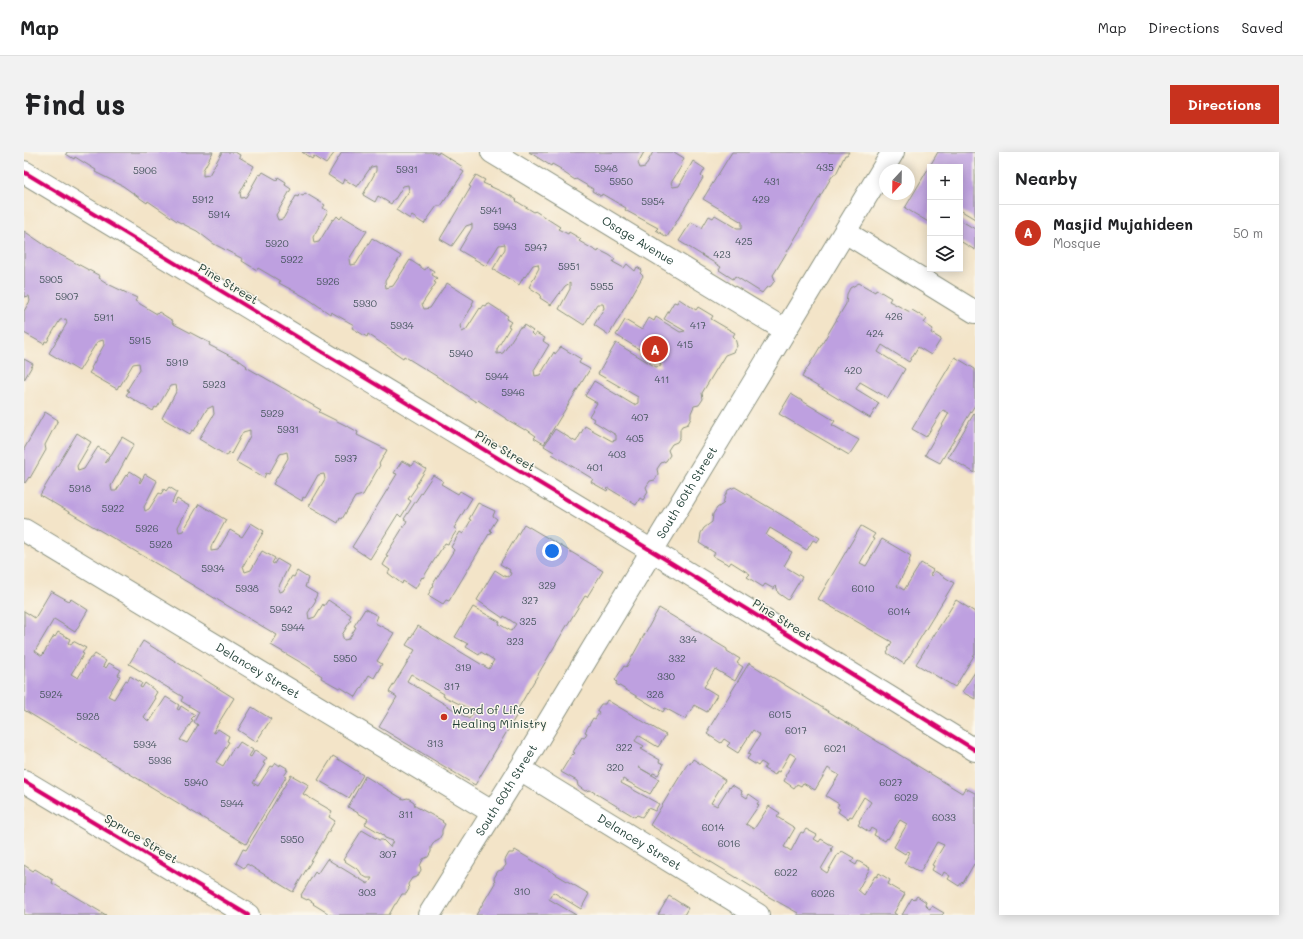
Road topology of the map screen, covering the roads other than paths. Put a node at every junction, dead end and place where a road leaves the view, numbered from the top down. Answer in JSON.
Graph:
{"nodes":[{"id":1,"x":492,"y":152,"type":"edge"},
{"id":2,"x":893,"y":152,"type":"edge"},
{"id":3,"x":24,"y":172,"type":"edge"},
{"id":4,"x":845,"y":232,"type":"junction"},
{"id":5,"x":975,"y":312,"type":"edge"},
{"id":6,"x":785,"y":330,"type":"junction"},
{"id":7,"x":24,"y":530,"type":"edge"},
{"id":8,"x":652,"y":551,"type":"junction"},
{"id":9,"x":975,"y":750,"type":"edge"},
{"id":10,"x":520,"y":770,"type":"junction"},
{"id":11,"x":24,"y":781,"type":"edge"},
{"id":12,"x":492,"y":812,"type":"junction"},
{"id":13,"x":248,"y":915,"type":"edge"},
{"id":14,"x":429,"y":915,"type":"edge"},
{"id":15,"x":758,"y":915,"type":"edge"}],
"edges":[{"from":1,"to":6,"type":"street","name":"Osage Avenue"},
{"from":2,"to":4,"type":"street","name":"South 60th Street"},
{"from":3,"to":8,"type":"street","name":"Pine Street"},
{"from":4,"to":5,"type":"street"},
{"from":4,"to":6,"type":"street","name":"South 60th Street"},
{"from":6,"to":8,"type":"street","name":"South 60th Street"},
{"from":7,"to":12,"type":"street","name":"Delancey Street"},
{"from":8,"to":9,"type":"street","name":"Pine Street"},
{"from":8,"to":10,"type":"street","name":"South 60th Street"},
{"from":10,"to":12,"type":"street","name":"South 60th Street"},
{"from":10,"to":15,"type":"street","name":"Delancey Street"},
{"from":11,"to":13,"type":"street","name":"Spruce Street"},
{"from":12,"to":14,"type":"street","name":"South 60th Street"}]}
